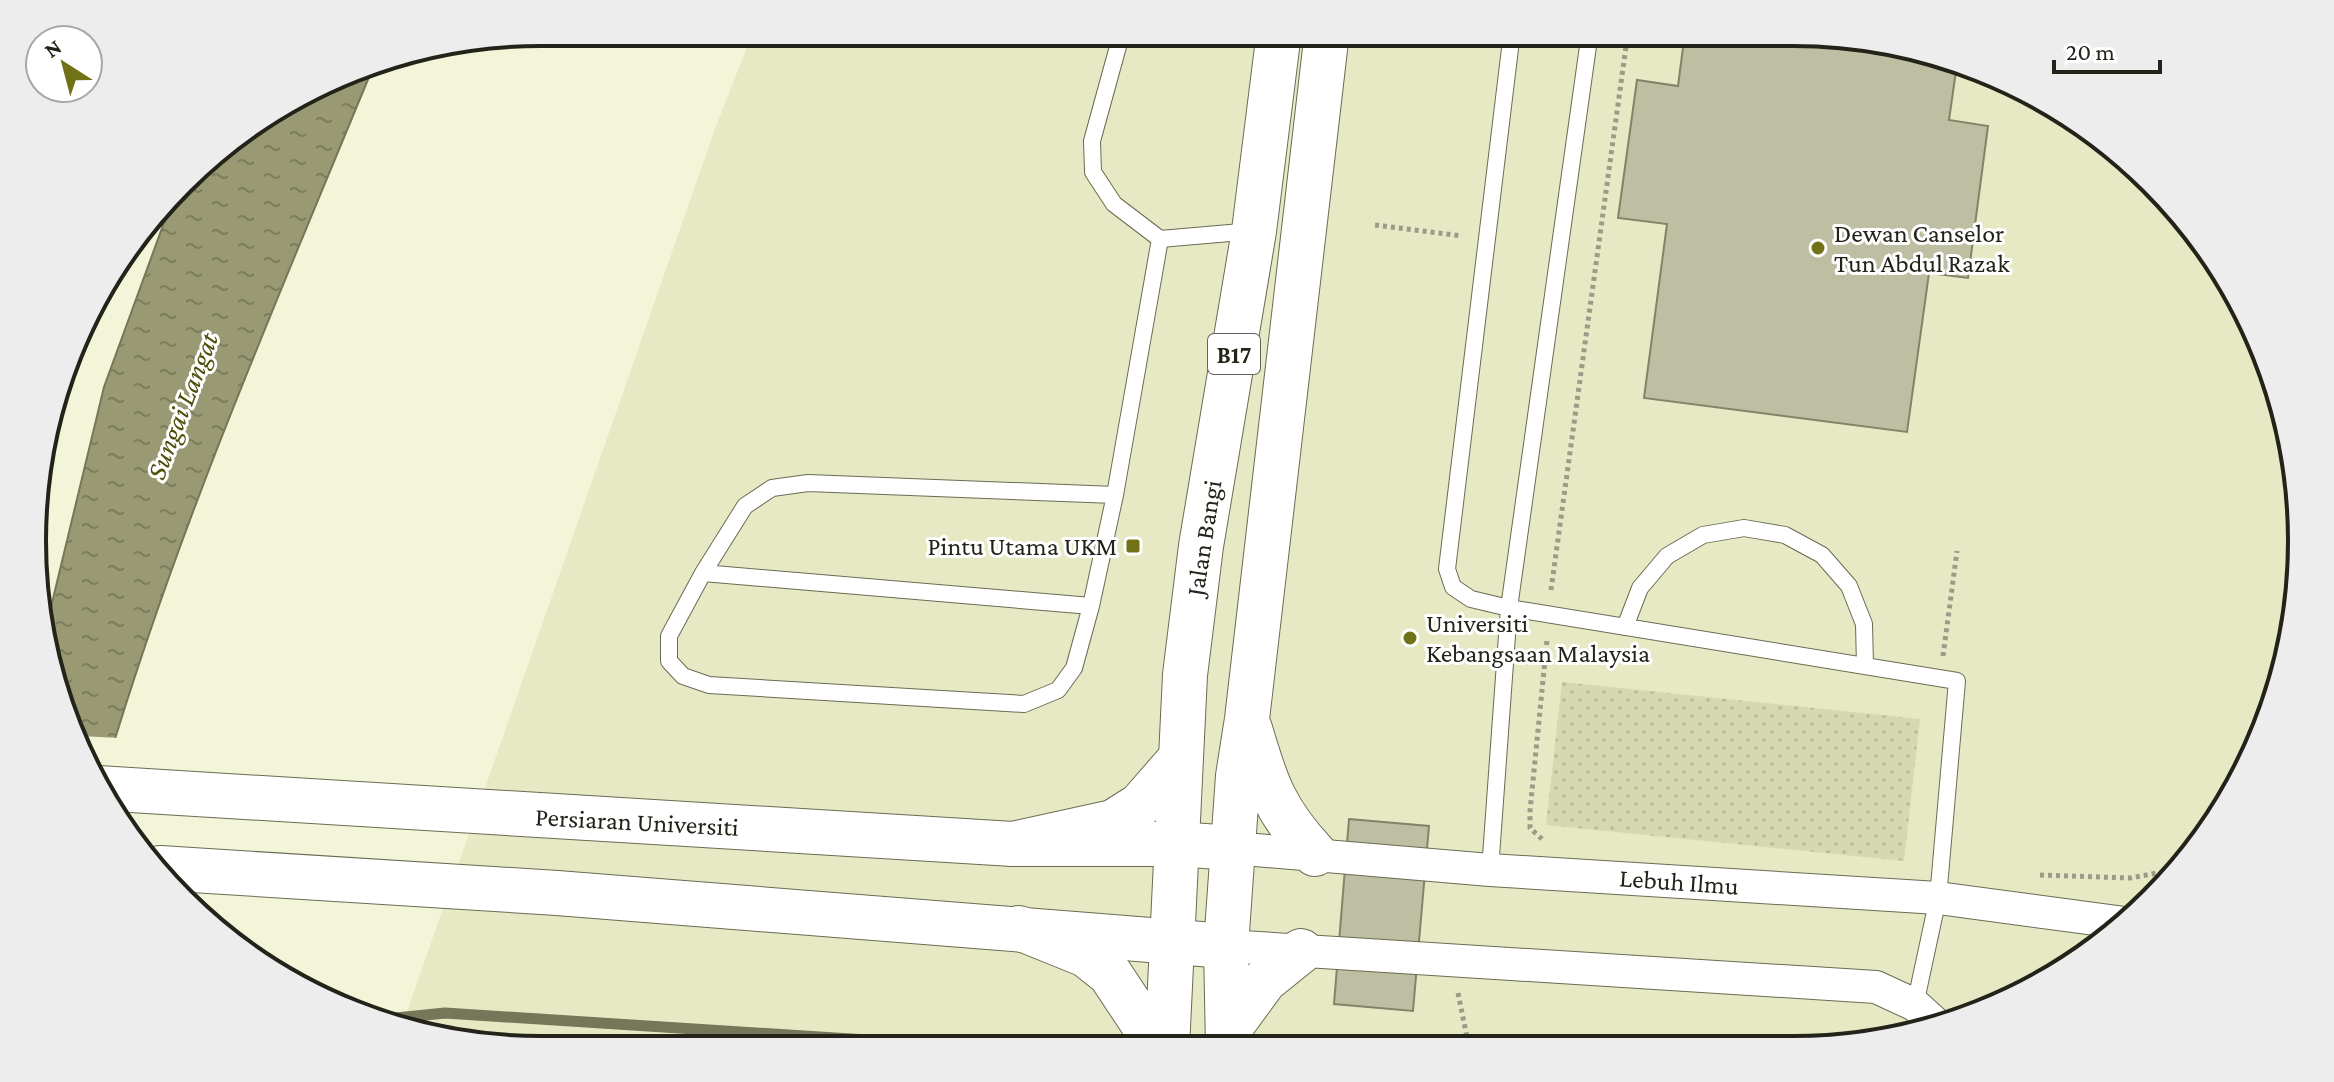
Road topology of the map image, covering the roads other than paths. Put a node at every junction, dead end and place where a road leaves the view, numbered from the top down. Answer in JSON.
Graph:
{"nodes":[{"id":1,"x":1118,"y":46,"type":"edge"},
{"id":2,"x":1277,"y":46,"type":"edge"},
{"id":3,"x":1325,"y":46,"type":"edge"},
{"id":4,"x":1510,"y":46,"type":"edge"},
{"id":5,"x":1588,"y":46,"type":"edge"},
{"id":6,"x":1254,"y":231,"type":"junction"},
{"id":7,"x":1160,"y":239,"type":"junction"},
{"id":8,"x":1115,"y":495,"type":"junction"},
{"id":9,"x":703,"y":573,"type":"junction"},
{"id":10,"x":1091,"y":606,"type":"junction"},
{"id":11,"x":1509,"y":608,"type":"junction"},
{"id":12,"x":1625,"y":627,"type":"junction"},
{"id":13,"x":1865,"y":666,"type":"junction"},
{"id":14,"x":1247,"y":719,"type":"junction"},
{"id":15,"x":1181,"y":758,"type":"junction"},
{"id":16,"x":113,"y":789,"type":"edge"},
{"id":17,"x":1013,"y":844,"type":"junction"},
{"id":18,"x":1177,"y":844,"type":"junction"},
{"id":19,"x":1232,"y":848,"type":"junction"},
{"id":20,"x":1315,"y":854,"type":"junction"},
{"id":21,"x":171,"y":869,"type":"edge"},
{"id":22,"x":1490,"y":870,"type":"junction"},
{"id":23,"x":1938,"y":898,"type":"junction"},
{"id":24,"x":2110,"y":921,"type":"edge"},
{"id":25,"x":1019,"y":928,"type":"junction"},
{"id":26,"x":1172,"y":941,"type":"junction"},
{"id":27,"x":1226,"y":946,"type":"junction"},
{"id":28,"x":1301,"y":951,"type":"junction"},
{"id":29,"x":1926,"y":1015,"type":"edge"},
{"id":30,"x":1151,"y":1036,"type":"edge"},
{"id":31,"x":1168,"y":1036,"type":"edge"},
{"id":32,"x":1228,"y":1036,"type":"edge"},
{"id":33,"x":1229,"y":1036,"type":"edge"}],
"edges":[{"from":1,"to":7,"type":"lane"},
{"from":2,"to":6,"type":"main road","name":"Jalan Bangi","number":"B17"},
{"from":3,"to":14,"type":"main road","number":"B17"},
{"from":4,"to":11,"type":"lane"},
{"from":5,"to":11,"type":"lane"},
{"from":6,"to":7,"type":"lane"},
{"from":6,"to":15,"type":"main road","name":"Jalan Bangi","number":"B17"},
{"from":7,"to":8,"type":"lane"},
{"from":8,"to":9,"type":"lane"},
{"from":8,"to":10,"type":"lane"},
{"from":9,"to":10,"type":"lane"},
{"from":9,"to":10,"type":"lane"},
{"from":11,"to":12,"type":"lane"},
{"from":11,"to":22,"type":"lane"},
{"from":12,"to":13,"type":"lane"},
{"from":12,"to":13,"type":"lane"},
{"from":13,"to":23,"type":"lane"},
{"from":14,"to":19,"type":"main road","number":"B17"},
{"from":14,"to":20,"type":"main road"},
{"from":15,"to":17,"type":"main road"},
{"from":15,"to":18,"type":"main road","name":"Jalan Bangi","number":"B17"},
{"from":16,"to":17,"type":"main road","name":"Persiaran Universiti"},
{"from":17,"to":18,"type":"main road","name":"Persiaran Universiti"},
{"from":18,"to":19,"type":"main road","name":"Persiaran Universiti"},
{"from":18,"to":26,"type":"main road","name":"Jalan Bangi","number":"B17"},
{"from":19,"to":20,"type":"street","name":"Lebuh Ilmu"},
{"from":19,"to":27,"type":"main road","number":"B17"},
{"from":20,"to":22,"type":"street","name":"Lebuh Ilmu"},
{"from":21,"to":25,"type":"main road"},
{"from":22,"to":23,"type":"street","name":"Lebuh Ilmu"},
{"from":23,"to":24,"type":"street","name":"Lebuh Ilmu"},
{"from":23,"to":29,"type":"lane"},
{"from":25,"to":26,"type":"main road"},
{"from":25,"to":30,"type":"main road"},
{"from":26,"to":27,"type":"main road"},
{"from":26,"to":31,"type":"main road","name":"Jalan Bangi","number":"B17"},
{"from":27,"to":28,"type":"street"},
{"from":27,"to":32,"type":"main road","number":"B17"},
{"from":28,"to":29,"type":"street"},
{"from":28,"to":33,"type":"main road"}]}
